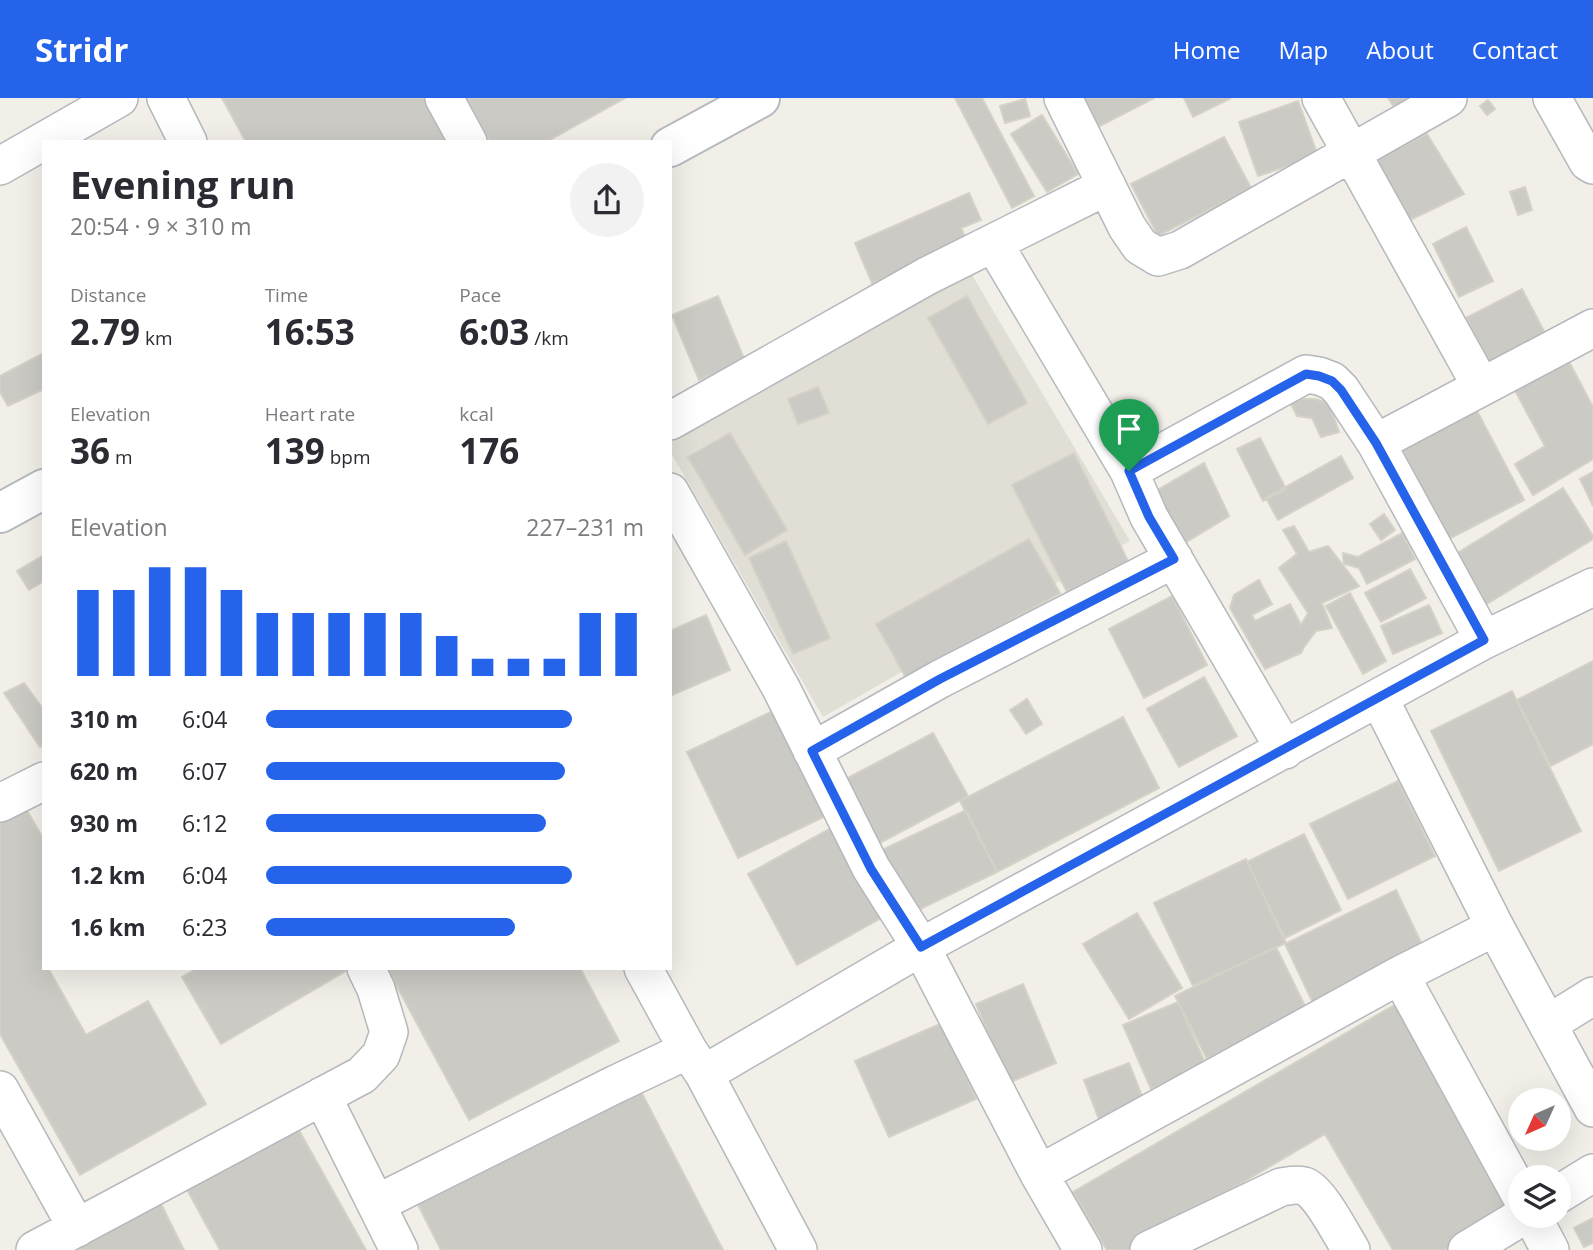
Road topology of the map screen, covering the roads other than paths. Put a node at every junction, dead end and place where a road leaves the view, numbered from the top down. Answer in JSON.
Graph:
{"nodes":[{"id":1,"x":119,"y":98,"type":"edge"},
{"id":2,"x":166,"y":98,"type":"edge"},
{"id":3,"x":444,"y":98,"type":"edge"},
{"id":4,"x":760,"y":98,"type":"edge"},
{"id":5,"x":1063,"y":98,"type":"edge"},
{"id":6,"x":1321,"y":98,"type":"edge"},
{"id":7,"x":1448,"y":98,"type":"edge"},
{"id":8,"x":1552,"y":98,"type":"edge"},
{"id":9,"x":46,"y":140,"type":"edge"},
{"id":10,"x":187,"y":140,"type":"edge"},
{"id":11,"x":467,"y":140,"type":"edge"},
{"id":12,"x":42,"y":142,"type":"edge"},
{"id":13,"x":672,"y":146,"type":"edge"},
{"id":14,"x":1352,"y":152,"type":"junction"},
{"id":15,"x":1593,"y":165,"type":"edge"},
{"id":16,"x":0,"y":166,"type":"edge"},
{"id":17,"x":1107,"y":186,"type":"junction"},
{"id":18,"x":994,"y":244,"type":"junction"},
{"id":19,"x":1593,"y":328,"type":"edge"},
{"id":20,"x":1481,"y":386,"type":"junction"},
{"id":21,"x":672,"y":420,"type":"edge"},
{"id":22,"x":1376,"y":443,"type":"junction"},
{"id":23,"x":1129,"y":471,"type":"junction"},
{"id":24,"x":42,"y":490,"type":"edge"},
{"id":25,"x":672,"y":496,"type":"edge"},
{"id":26,"x":0,"y":513,"type":"edge"},
{"id":27,"x":1174,"y":559,"type":"junction"},
{"id":28,"x":1593,"y":587,"type":"edge"},
{"id":29,"x":1484,"y":640,"type":"junction"},
{"id":30,"x":1378,"y":698,"type":"junction"},
{"id":31,"x":1285,"y":750,"type":"junction"},
{"id":32,"x":812,"y":751,"type":"junction"},
{"id":33,"x":42,"y":782,"type":"edge"},
{"id":34,"x":0,"y":803,"type":"edge"},
{"id":35,"x":1495,"y":926,"type":"junction"},
{"id":36,"x":921,"y":947,"type":"junction"},
{"id":37,"x":367,"y":970,"type":"edge"},
{"id":38,"x":644,"y":970,"type":"edge"},
{"id":39,"x":1400,"y":975,"type":"junction"},
{"id":40,"x":1593,"y":996,"type":"edge"},
{"id":41,"x":1548,"y":1024,"type":"junction"},
{"id":42,"x":696,"y":1062,"type":"junction"},
{"id":43,"x":0,"y":1090,"type":"edge"},
{"id":44,"x":323,"y":1096,"type":"junction"},
{"id":45,"x":1593,"y":1108,"type":"edge"},
{"id":46,"x":1508,"y":1172,"type":"edge"},
{"id":47,"x":1593,"y":1173,"type":"edge"},
{"id":48,"x":1039,"y":1174,"type":"junction"},
{"id":49,"x":1571,"y":1187,"type":"edge"},
{"id":50,"x":376,"y":1204,"type":"junction"},
{"id":51,"x":1508,"y":1225,"type":"edge"},
{"id":52,"x":77,"y":1228,"type":"junction"},
{"id":53,"x":1538,"y":1228,"type":"edge"},
{"id":54,"x":791,"y":1248,"type":"edge"},
{"id":55,"x":35,"y":1250,"type":"edge"},
{"id":56,"x":399,"y":1250,"type":"edge"},
{"id":57,"x":1083,"y":1250,"type":"edge"},
{"id":58,"x":1149,"y":1250,"type":"edge"},
{"id":59,"x":1351,"y":1250,"type":"edge"},
{"id":60,"x":1467,"y":1250,"type":"edge"},
{"id":61,"x":1550,"y":1250,"type":"edge"}],
"edges":[{"from":1,"to":9,"type":"street"},
{"from":2,"to":10,"type":"street"},
{"from":3,"to":11,"type":"street"},
{"from":4,"to":13,"type":"main road"},
{"from":5,"to":17,"type":"street"},
{"from":6,"to":14,"type":"street"},
{"from":7,"to":14,"type":"street"},
{"from":8,"to":15,"type":"street"},
{"from":12,"to":16,"type":"street"},
{"from":14,"to":17,"type":"street"},
{"from":14,"to":20,"type":"street"},
{"from":17,"to":18,"type":"street"},
{"from":18,"to":21,"type":"street"},
{"from":18,"to":23,"type":"street"},
{"from":19,"to":20,"type":"street"},
{"from":20,"to":22,"type":"street"},
{"from":22,"to":23,"type":"street"},
{"from":22,"to":29,"type":"street"},
{"from":23,"to":27,"type":"street"},
{"from":24,"to":26,"type":"main road"},
{"from":25,"to":32,"type":"street"},
{"from":27,"to":31,"type":"street"},
{"from":27,"to":32,"type":"street"},
{"from":28,"to":29,"type":"street"},
{"from":29,"to":30,"type":"street"},
{"from":30,"to":31,"type":"street"},
{"from":30,"to":35,"type":"street"},
{"from":31,"to":36,"type":"street"},
{"from":32,"to":36,"type":"street"},
{"from":33,"to":34,"type":"street"},
{"from":35,"to":39,"type":"street"},
{"from":35,"to":41,"type":"street"},
{"from":36,"to":42,"type":"street"},
{"from":36,"to":48,"type":"street"},
{"from":37,"to":44,"type":"street"},
{"from":38,"to":42,"type":"street"},
{"from":39,"to":46,"type":"street"},
{"from":39,"to":48,"type":"street"},
{"from":40,"to":41,"type":"street"},
{"from":41,"to":45,"type":"street"},
{"from":42,"to":50,"type":"street"},
{"from":42,"to":54,"type":"street"},
{"from":43,"to":52,"type":"street"},
{"from":44,"to":50,"type":"street"},
{"from":44,"to":52,"type":"street"},
{"from":47,"to":49,"type":"street"},
{"from":48,"to":57,"type":"street"},
{"from":50,"to":56,"type":"street"},
{"from":51,"to":60,"type":"street"},
{"from":52,"to":55,"type":"street"},
{"from":53,"to":61,"type":"street"},
{"from":58,"to":59,"type":"street"}]}
